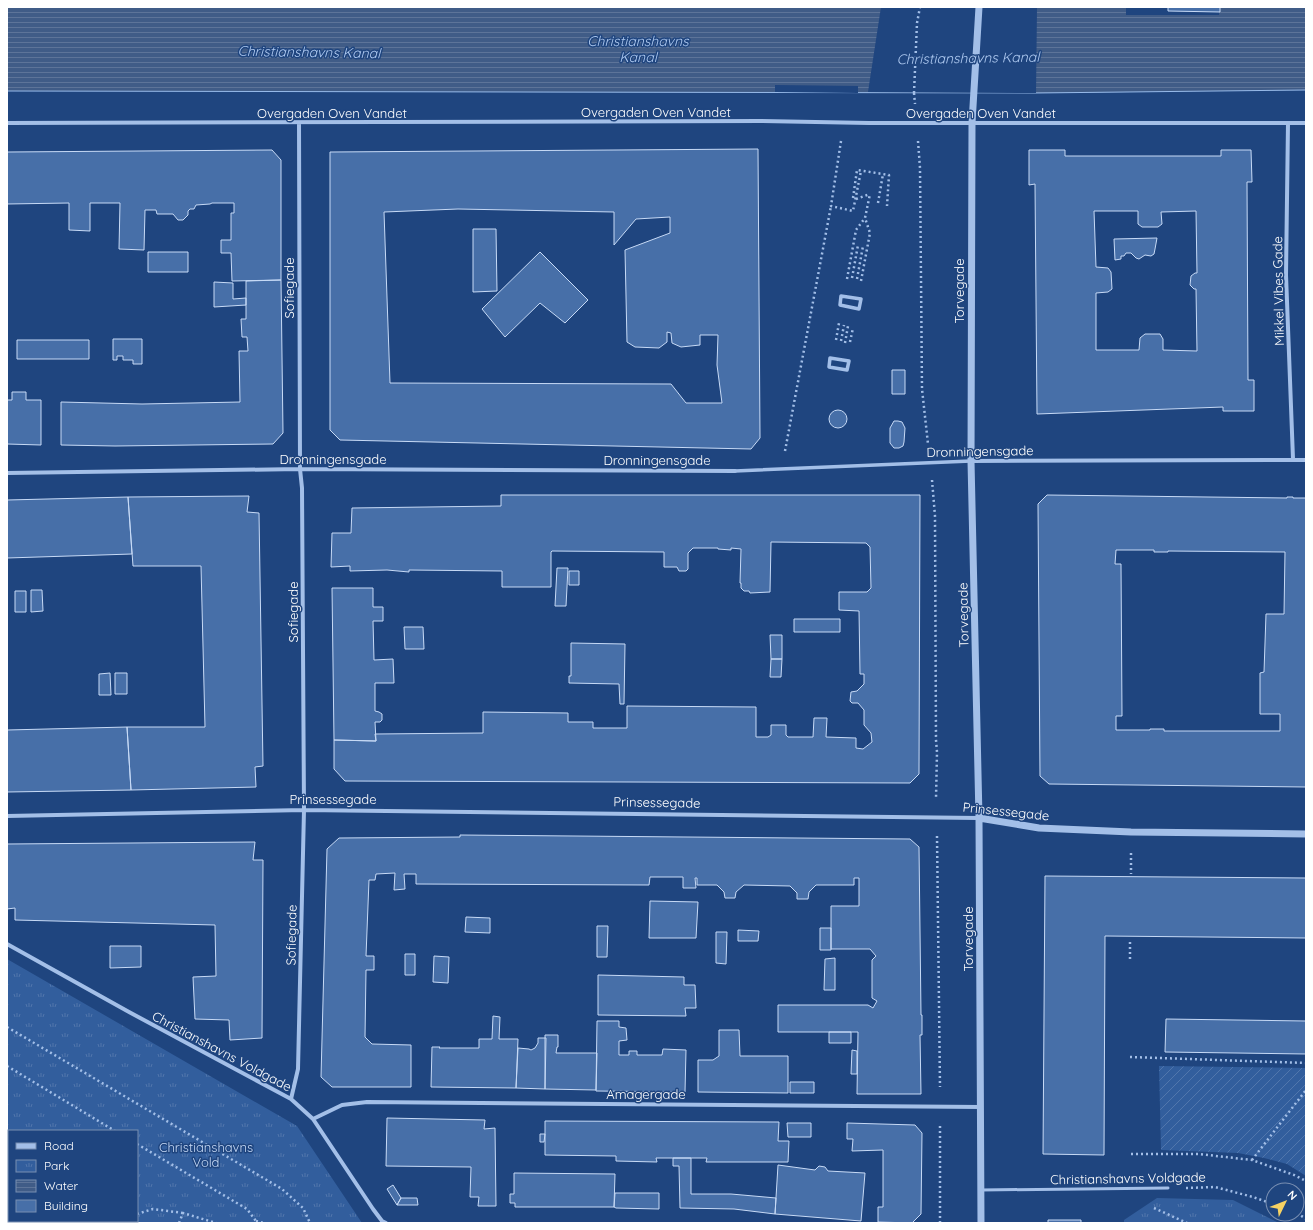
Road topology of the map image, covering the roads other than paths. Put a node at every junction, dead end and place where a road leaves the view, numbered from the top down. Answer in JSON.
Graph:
{"nodes":[{"id":1,"x":979,"y":7,"type":"edge"},
{"id":2,"x":7,"y":123,"type":"edge"},
{"id":3,"x":299,"y":123,"type":"junction"},
{"id":4,"x":972,"y":123,"type":"junction"},
{"id":5,"x":1288,"y":123,"type":"junction"},
{"id":6,"x":1306,"y":123,"type":"edge"},
{"id":7,"x":853,"y":298,"type":"joint"},
{"id":8,"x":842,"y":360,"type":"joint"},
{"id":9,"x":1293,"y":459,"type":"junction"},
{"id":10,"x":1306,"y":460,"type":"edge"},
{"id":11,"x":971,"y":461,"type":"junction"},
{"id":12,"x":300,"y":469,"type":"junction"},
{"id":13,"x":735,"y":471,"type":"joint"},
{"id":14,"x":7,"y":472,"type":"edge"},
{"id":15,"x":304,"y":810,"type":"junction"},
{"id":16,"x":7,"y":816,"type":"edge"},
{"id":17,"x":979,"y":818,"type":"junction"},
{"id":18,"x":1306,"y":834,"type":"edge"},
{"id":19,"x":7,"y":944,"type":"edge"},
{"id":20,"x":291,"y":1099,"type":"junction"},
{"id":21,"x":981,"y":1107,"type":"junction"},
{"id":22,"x":313,"y":1119,"type":"junction"},
{"id":23,"x":1168,"y":1188,"type":"road end"},
{"id":24,"x":981,"y":1190,"type":"junction"},
{"id":25,"x":386,"y":1223,"type":"edge"},
{"id":26,"x":981,"y":1223,"type":"edge"}],
"edges":[{"from":1,"to":4,"type":"street","name":"Torvegade"},
{"from":2,"to":3,"type":"street","name":"Overgaden Oven Vandet"},
{"from":3,"to":4,"type":"street","name":"Overgaden Oven Vandet"},
{"from":3,"to":12,"type":"street","name":"Sofiegade"},
{"from":4,"to":5,"type":"street","name":"Overgaden Oven Vandet"},
{"from":4,"to":11,"type":"street","name":"Torvegade"},
{"from":5,"to":6,"type":"street","name":"Overgaden Oven Vandet"},
{"from":5,"to":9,"type":"street","name":"Mikkel Vibes Gade"},
{"from":7,"to":7,"type":"street"},
{"from":8,"to":8,"type":"street"},
{"from":9,"to":10,"type":"street","name":"Dronningensgade"},
{"from":9,"to":11,"type":"street","name":"Dronningensgade"},
{"from":11,"to":13,"type":"street","name":"Dronningensgade"},
{"from":11,"to":17,"type":"street","name":"Torvegade"},
{"from":12,"to":13,"type":"street","name":"Dronningensgade"},
{"from":12,"to":14,"type":"street","name":"Dronningensgade"},
{"from":12,"to":15,"type":"street","name":"Sofiegade"},
{"from":15,"to":16,"type":"street","name":"Prinsessegade"},
{"from":15,"to":17,"type":"street","name":"Prinsessegade"},
{"from":15,"to":20,"type":"street","name":"Sofiegade"},
{"from":17,"to":18,"type":"street","name":"Prinsessegade"},
{"from":17,"to":21,"type":"street","name":"Torvegade"},
{"from":19,"to":20,"type":"street","name":"Christianshavns Voldgade"},
{"from":20,"to":22,"type":"street","name":"Christianshavns Voldgade"},
{"from":21,"to":22,"type":"street","name":"Amagergade"},
{"from":21,"to":24,"type":"street","name":"Torvegade"},
{"from":22,"to":25,"type":"street","name":"Christianshavns Voldgade"},
{"from":23,"to":24,"type":"lane","name":"Christianshavns Voldgade"},
{"from":24,"to":26,"type":"street","name":"Torvegade"}]}
